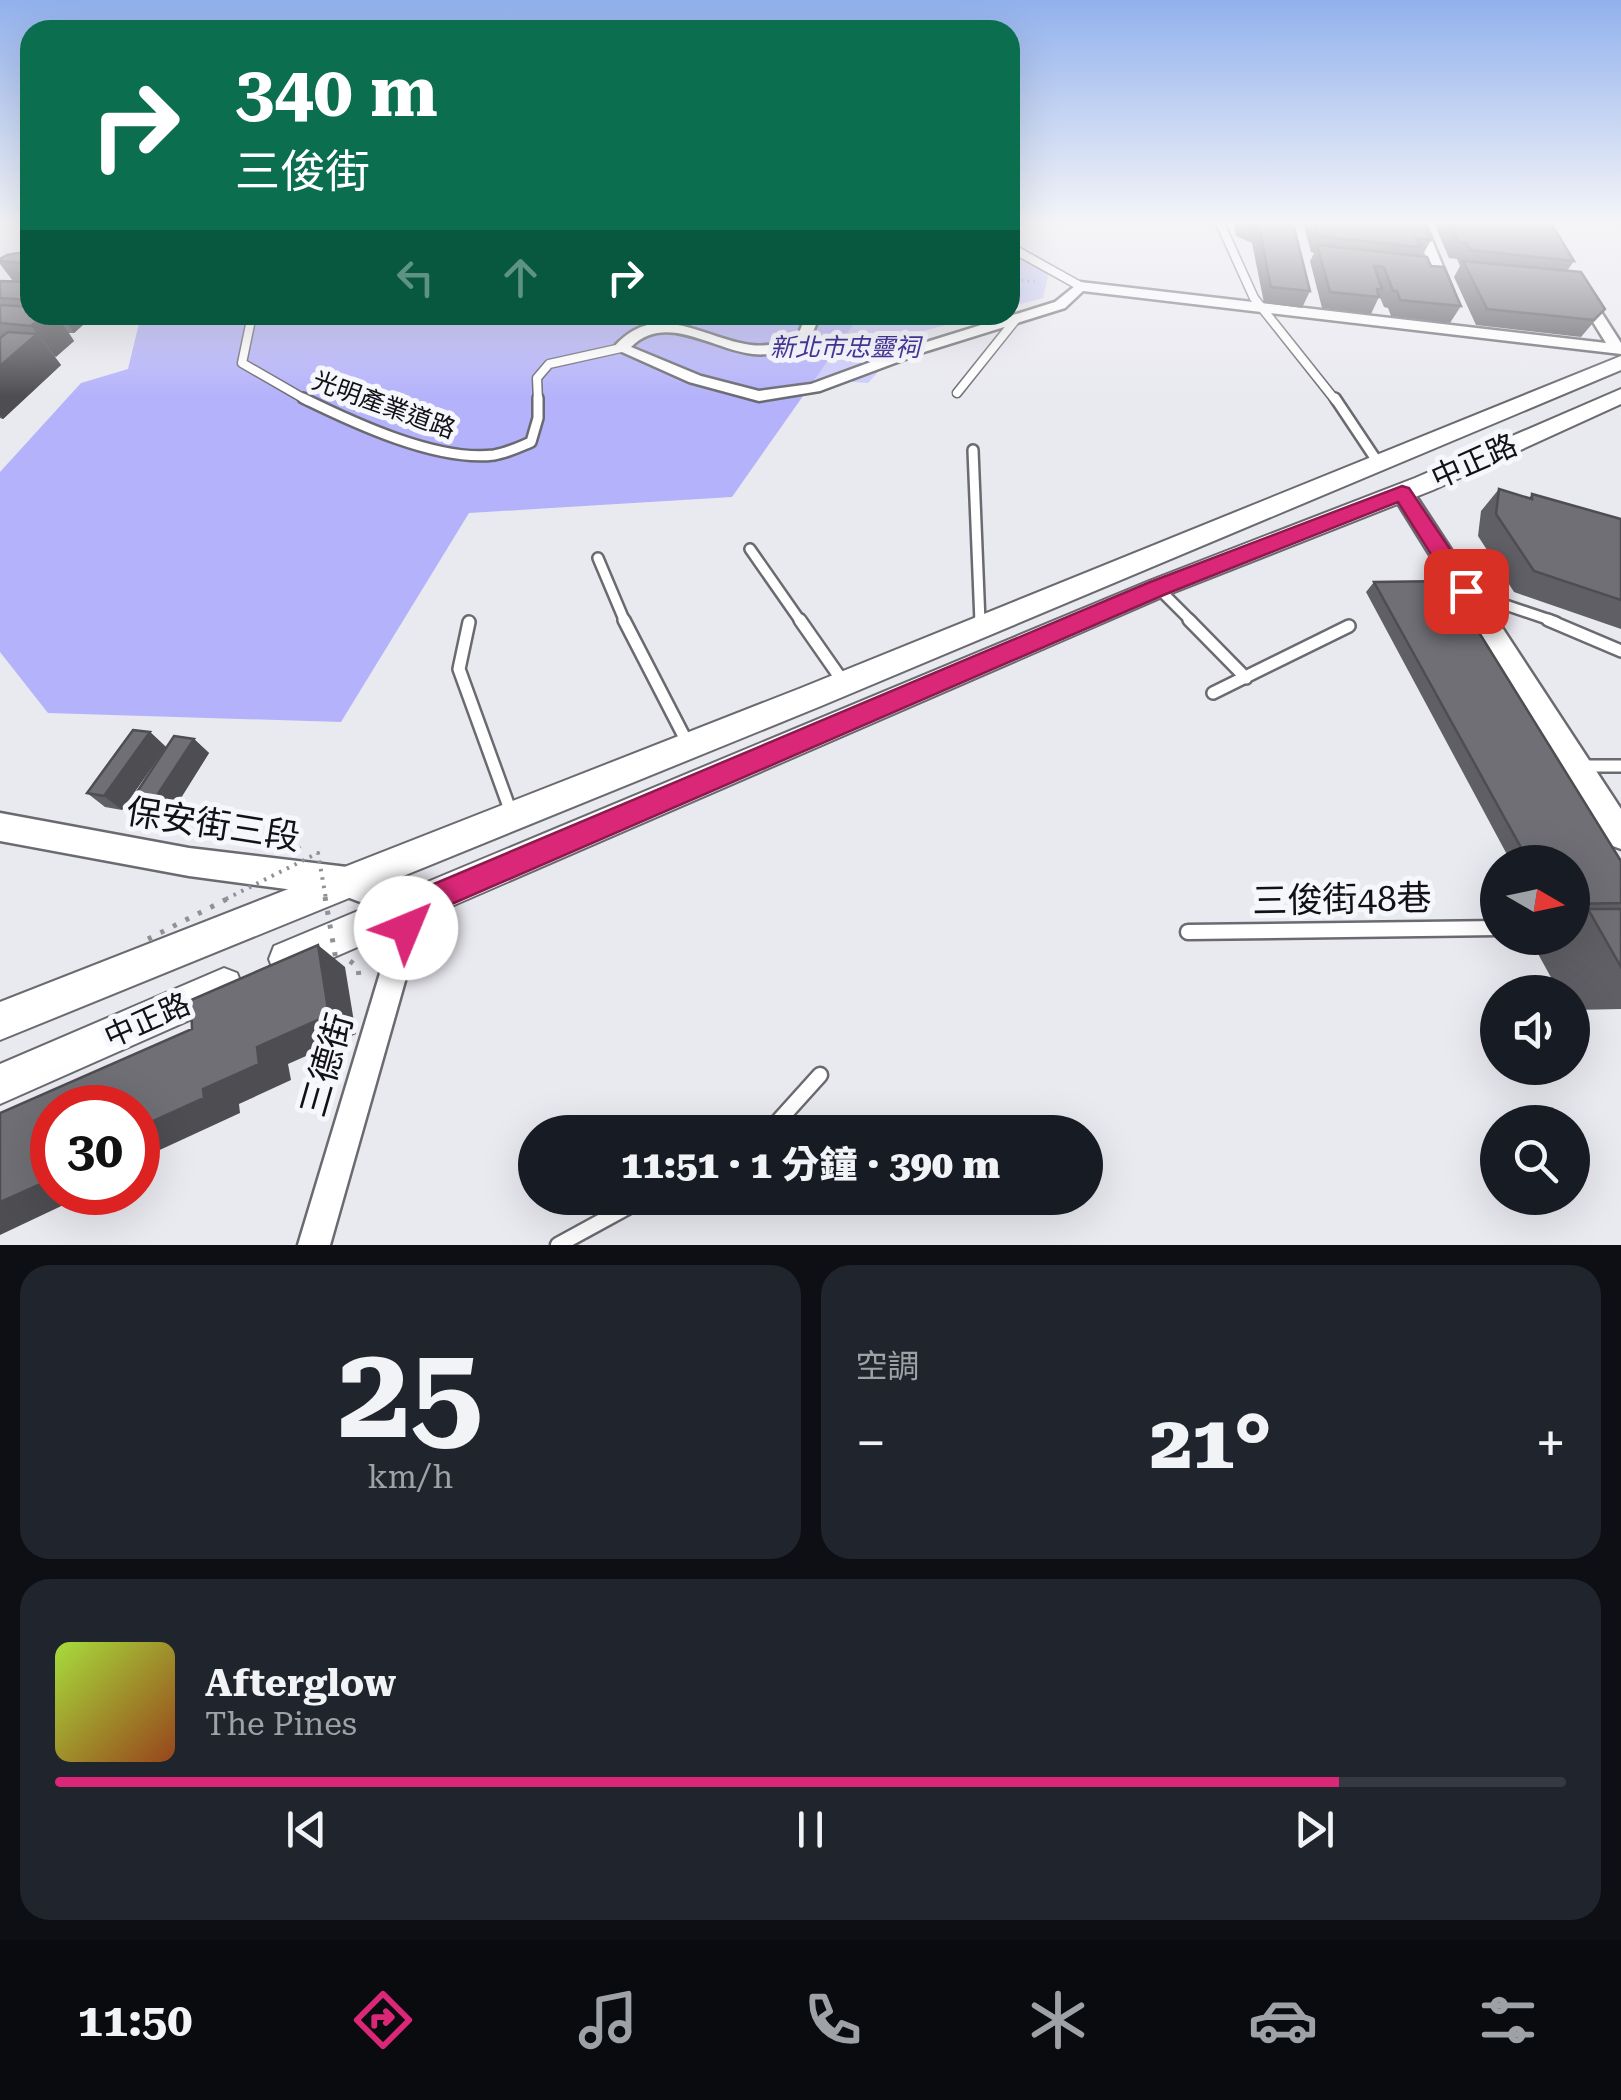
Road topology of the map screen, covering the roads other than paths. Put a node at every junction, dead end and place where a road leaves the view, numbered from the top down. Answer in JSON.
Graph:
{"nodes":[{"id":1,"x":1071,"y":281,"type":"edge"},
{"id":2,"x":1245,"y":281,"type":"edge"},
{"id":3,"x":1442,"y":281,"type":"edge"},
{"id":4,"x":1578,"y":285,"type":"edge"},
{"id":5,"x":1080,"y":286,"type":"junction"},
{"id":6,"x":1308,"y":293,"type":"edge"},
{"id":7,"x":1264,"y":310,"type":"junction"},
{"id":8,"x":1312,"y":315,"type":"junction"},
{"id":9,"x":1020,"y":317,"type":"edge"},
{"id":10,"x":250,"y":325,"type":"edge"},
{"id":11,"x":809,"y":325,"type":"edge"},
{"id":12,"x":996,"y":325,"type":"edge"},
{"id":13,"x":1010,"y":325,"type":"edge"},
{"id":14,"x":1462,"y":330,"type":"junction"},
{"id":15,"x":621,"y":348,"type":"junction"},
{"id":16,"x":1619,"y":352,"type":"edge"},
{"id":17,"x":957,"y":393,"type":"dead end"},
{"id":18,"x":1619,"y":400,"type":"edge"},
{"id":19,"x":973,"y":450,"type":"dead end"},
{"id":20,"x":1377,"y":462,"type":"junction"},
{"id":21,"x":1402,"y":492,"type":"junction"},
{"id":22,"x":750,"y":548,"type":"dead end"},
{"id":23,"x":598,"y":558,"type":"dead end"},
{"id":24,"x":1158,"y":588,"type":"junction"},
{"id":25,"x":1466,"y":591,"type":"junction"},
{"id":26,"x":470,"y":622,"type":"dead end"},
{"id":27,"x":980,"y":626,"type":"junction"},
{"id":28,"x":1348,"y":626,"type":"dead end"},
{"id":29,"x":1621,"y":652,"type":"edge"},
{"id":30,"x":1246,"y":678,"type":"junction"},
{"id":31,"x":844,"y":683,"type":"junction"},
{"id":32,"x":1213,"y":693,"type":"dead end"},
{"id":33,"x":689,"y":746,"type":"junction"},
{"id":34,"x":1577,"y":766,"type":"junction"},
{"id":35,"x":1621,"y":766,"type":"edge"},
{"id":36,"x":513,"y":818,"type":"junction"},
{"id":37,"x":0,"y":827,"type":"edge"},
{"id":38,"x":1621,"y":835,"type":"edge"},
{"id":39,"x":347,"y":882,"type":"junction"},
{"id":40,"x":413,"y":907,"type":"junction"},
{"id":41,"x":1480,"y":928,"type":"edge"},
{"id":42,"x":1188,"y":932,"type":"dead end"},
{"id":43,"x":0,"y":1021,"type":"edge"},
{"id":44,"x":820,"y":1074,"type":"dead end"},
{"id":45,"x":0,"y":1084,"type":"edge"},
{"id":46,"x":784,"y":1115,"type":"edge"},
{"id":47,"x":613,"y":1215,"type":"edge"},
{"id":48,"x":314,"y":1245,"type":"edge"},
{"id":49,"x":558,"y":1245,"type":"edge"}],
"edges":[{"from":1,"to":5,"type":"lane"},
{"from":2,"to":7,"type":"lane"},
{"from":3,"to":14,"type":"street"},
{"from":4,"to":16,"type":"street"},
{"from":5,"to":7,"type":"street"},
{"from":5,"to":9,"type":"street"},
{"from":6,"to":8,"type":"street"},
{"from":7,"to":8,"type":"street"},
{"from":7,"to":20,"type":"lane"},
{"from":8,"to":14,"type":"street"},
{"from":10,"to":15,"type":"lane","name":"光明產業道路"},
{"from":11,"to":15,"type":"street"},
{"from":12,"to":15,"type":"street"},
{"from":13,"to":17,"type":"lane"},
{"from":14,"to":16,"type":"street"},
{"from":16,"to":20,"type":"main road","name":"中正路"},
{"from":18,"to":21,"type":"main road","name":"中正路"},
{"from":19,"to":27,"type":"lane"},
{"from":20,"to":21,"type":"main road"},
{"from":20,"to":27,"type":"main road","name":"中正路"},
{"from":21,"to":24,"type":"main road","name":"中正路"},
{"from":21,"to":25,"type":"street"},
{"from":22,"to":31,"type":"lane"},
{"from":23,"to":33,"type":"lane"},
{"from":24,"to":30,"type":"lane"},
{"from":24,"to":40,"type":"main road","name":"中正路"},
{"from":25,"to":29,"type":"lane"},
{"from":25,"to":34,"type":"street"},
{"from":26,"to":36,"type":"lane"},
{"from":27,"to":31,"type":"main road","name":"中正路"},
{"from":28,"to":30,"type":"lane"},
{"from":30,"to":32,"type":"lane"},
{"from":31,"to":33,"type":"main road","name":"中正路"},
{"from":33,"to":36,"type":"main road","name":"中正路"},
{"from":34,"to":35,"type":"lane"},
{"from":34,"to":38,"type":"street"},
{"from":36,"to":39,"type":"main road","name":"中正路"},
{"from":37,"to":39,"type":"street","name":"保安街三段"},
{"from":39,"to":40,"type":"street","name":"保安街三段"},
{"from":39,"to":43,"type":"main road","name":"中正路"},
{"from":40,"to":45,"type":"main road","name":"中正路"},
{"from":40,"to":48,"type":"street","name":"三德街"},
{"from":41,"to":42,"type":"lane","name":"三俊街48巷"},
{"from":44,"to":46,"type":"lane"},
{"from":47,"to":49,"type":"lane"}]}
